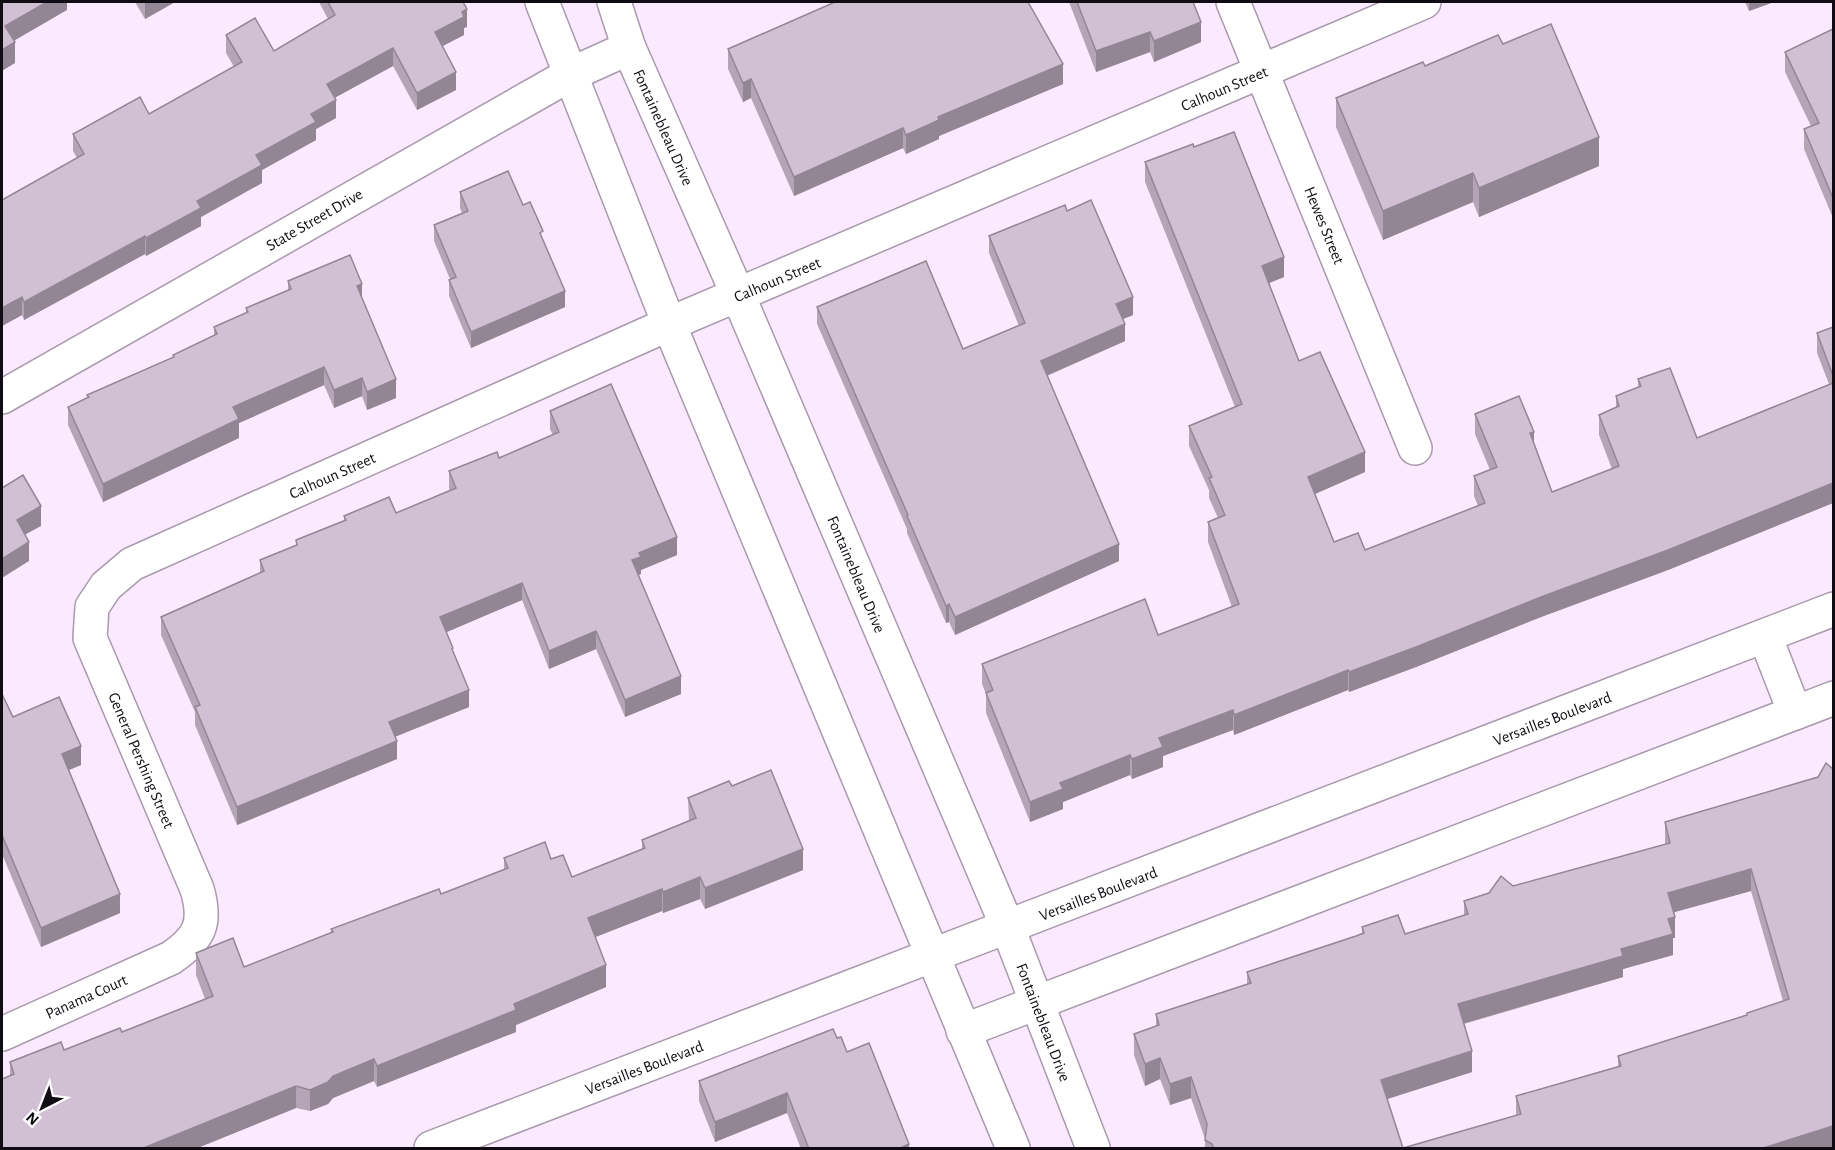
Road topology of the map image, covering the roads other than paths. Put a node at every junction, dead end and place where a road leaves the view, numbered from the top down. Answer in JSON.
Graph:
{"nodes":[{"id":1,"x":542,"y":2,"type":"edge"},
{"id":2,"x":614,"y":2,"type":"edge"},
{"id":3,"x":1233,"y":2,"type":"edge"},
{"id":4,"x":1424,"y":2,"type":"edge"},
{"id":5,"x":629,"y":48,"type":"junction"},
{"id":6,"x":1262,"y":71,"type":"junction"},
{"id":7,"x":571,"y":74,"type":"junction"},
{"id":8,"x":738,"y":295,"type":"junction"},
{"id":9,"x":669,"y":324,"type":"junction"},
{"id":10,"x":2,"y":397,"type":"edge"},
{"id":11,"x":1415,"y":448,"type":"dead end"},
{"id":12,"x":132,"y":564,"type":"joint"},
{"id":13,"x":1833,"y":609,"type":"edge"},
{"id":14,"x":1765,"y":636,"type":"junction"},
{"id":15,"x":1833,"y":698,"type":"edge"},
{"id":16,"x":1795,"y":713,"type":"junction"},
{"id":17,"x":1008,"y":928,"type":"junction"},
{"id":18,"x":933,"y":957,"type":"junction"},
{"id":19,"x":171,"y":958,"type":"joint"},
{"id":20,"x":1038,"y":1003,"type":"junction"},
{"id":21,"x":963,"y":1031,"type":"junction"},
{"id":22,"x":2,"y":1034,"type":"edge"},
{"id":23,"x":431,"y":1149,"type":"edge"},
{"id":24,"x":1013,"y":1149,"type":"edge"},
{"id":25,"x":1093,"y":1149,"type":"edge"}],
"edges":[{"from":1,"to":7,"type":"street"},
{"from":2,"to":5,"type":"street","name":"Fontainebleau Drive"},
{"from":3,"to":6,"type":"street","name":"Hewes Street"},
{"from":4,"to":6,"type":"street","name":"Calhoun Street"},
{"from":5,"to":7,"type":"street","name":"State Street Drive"},
{"from":5,"to":8,"type":"street","name":"Fontainebleau Drive"},
{"from":6,"to":8,"type":"street","name":"Calhoun Street"},
{"from":6,"to":11,"type":"street","name":"Hewes Street"},
{"from":7,"to":9,"type":"street"},
{"from":7,"to":10,"type":"street","name":"State Street Drive"},
{"from":8,"to":9,"type":"street","name":"Calhoun Street"},
{"from":8,"to":17,"type":"street","name":"Fontainebleau Drive"},
{"from":9,"to":12,"type":"street","name":"Calhoun Street"},
{"from":9,"to":18,"type":"street"},
{"from":12,"to":19,"type":"street","name":"General Pershing Street"},
{"from":13,"to":14,"type":"street","name":"Versailles Boulevard"},
{"from":14,"to":16,"type":"street"},
{"from":14,"to":17,"type":"street","name":"Versailles Boulevard"},
{"from":15,"to":16,"type":"street"},
{"from":16,"to":20,"type":"street"},
{"from":17,"to":18,"type":"street","name":"Versailles Boulevard"},
{"from":17,"to":20,"type":"street","name":"Fontainebleau Drive"},
{"from":18,"to":21,"type":"street"},
{"from":18,"to":23,"type":"street","name":"Versailles Boulevard"},
{"from":19,"to":22,"type":"street","name":"Panama Court"},
{"from":20,"to":21,"type":"street"},
{"from":20,"to":25,"type":"street","name":"Fontainebleau Drive"},
{"from":21,"to":24,"type":"street"}]}
